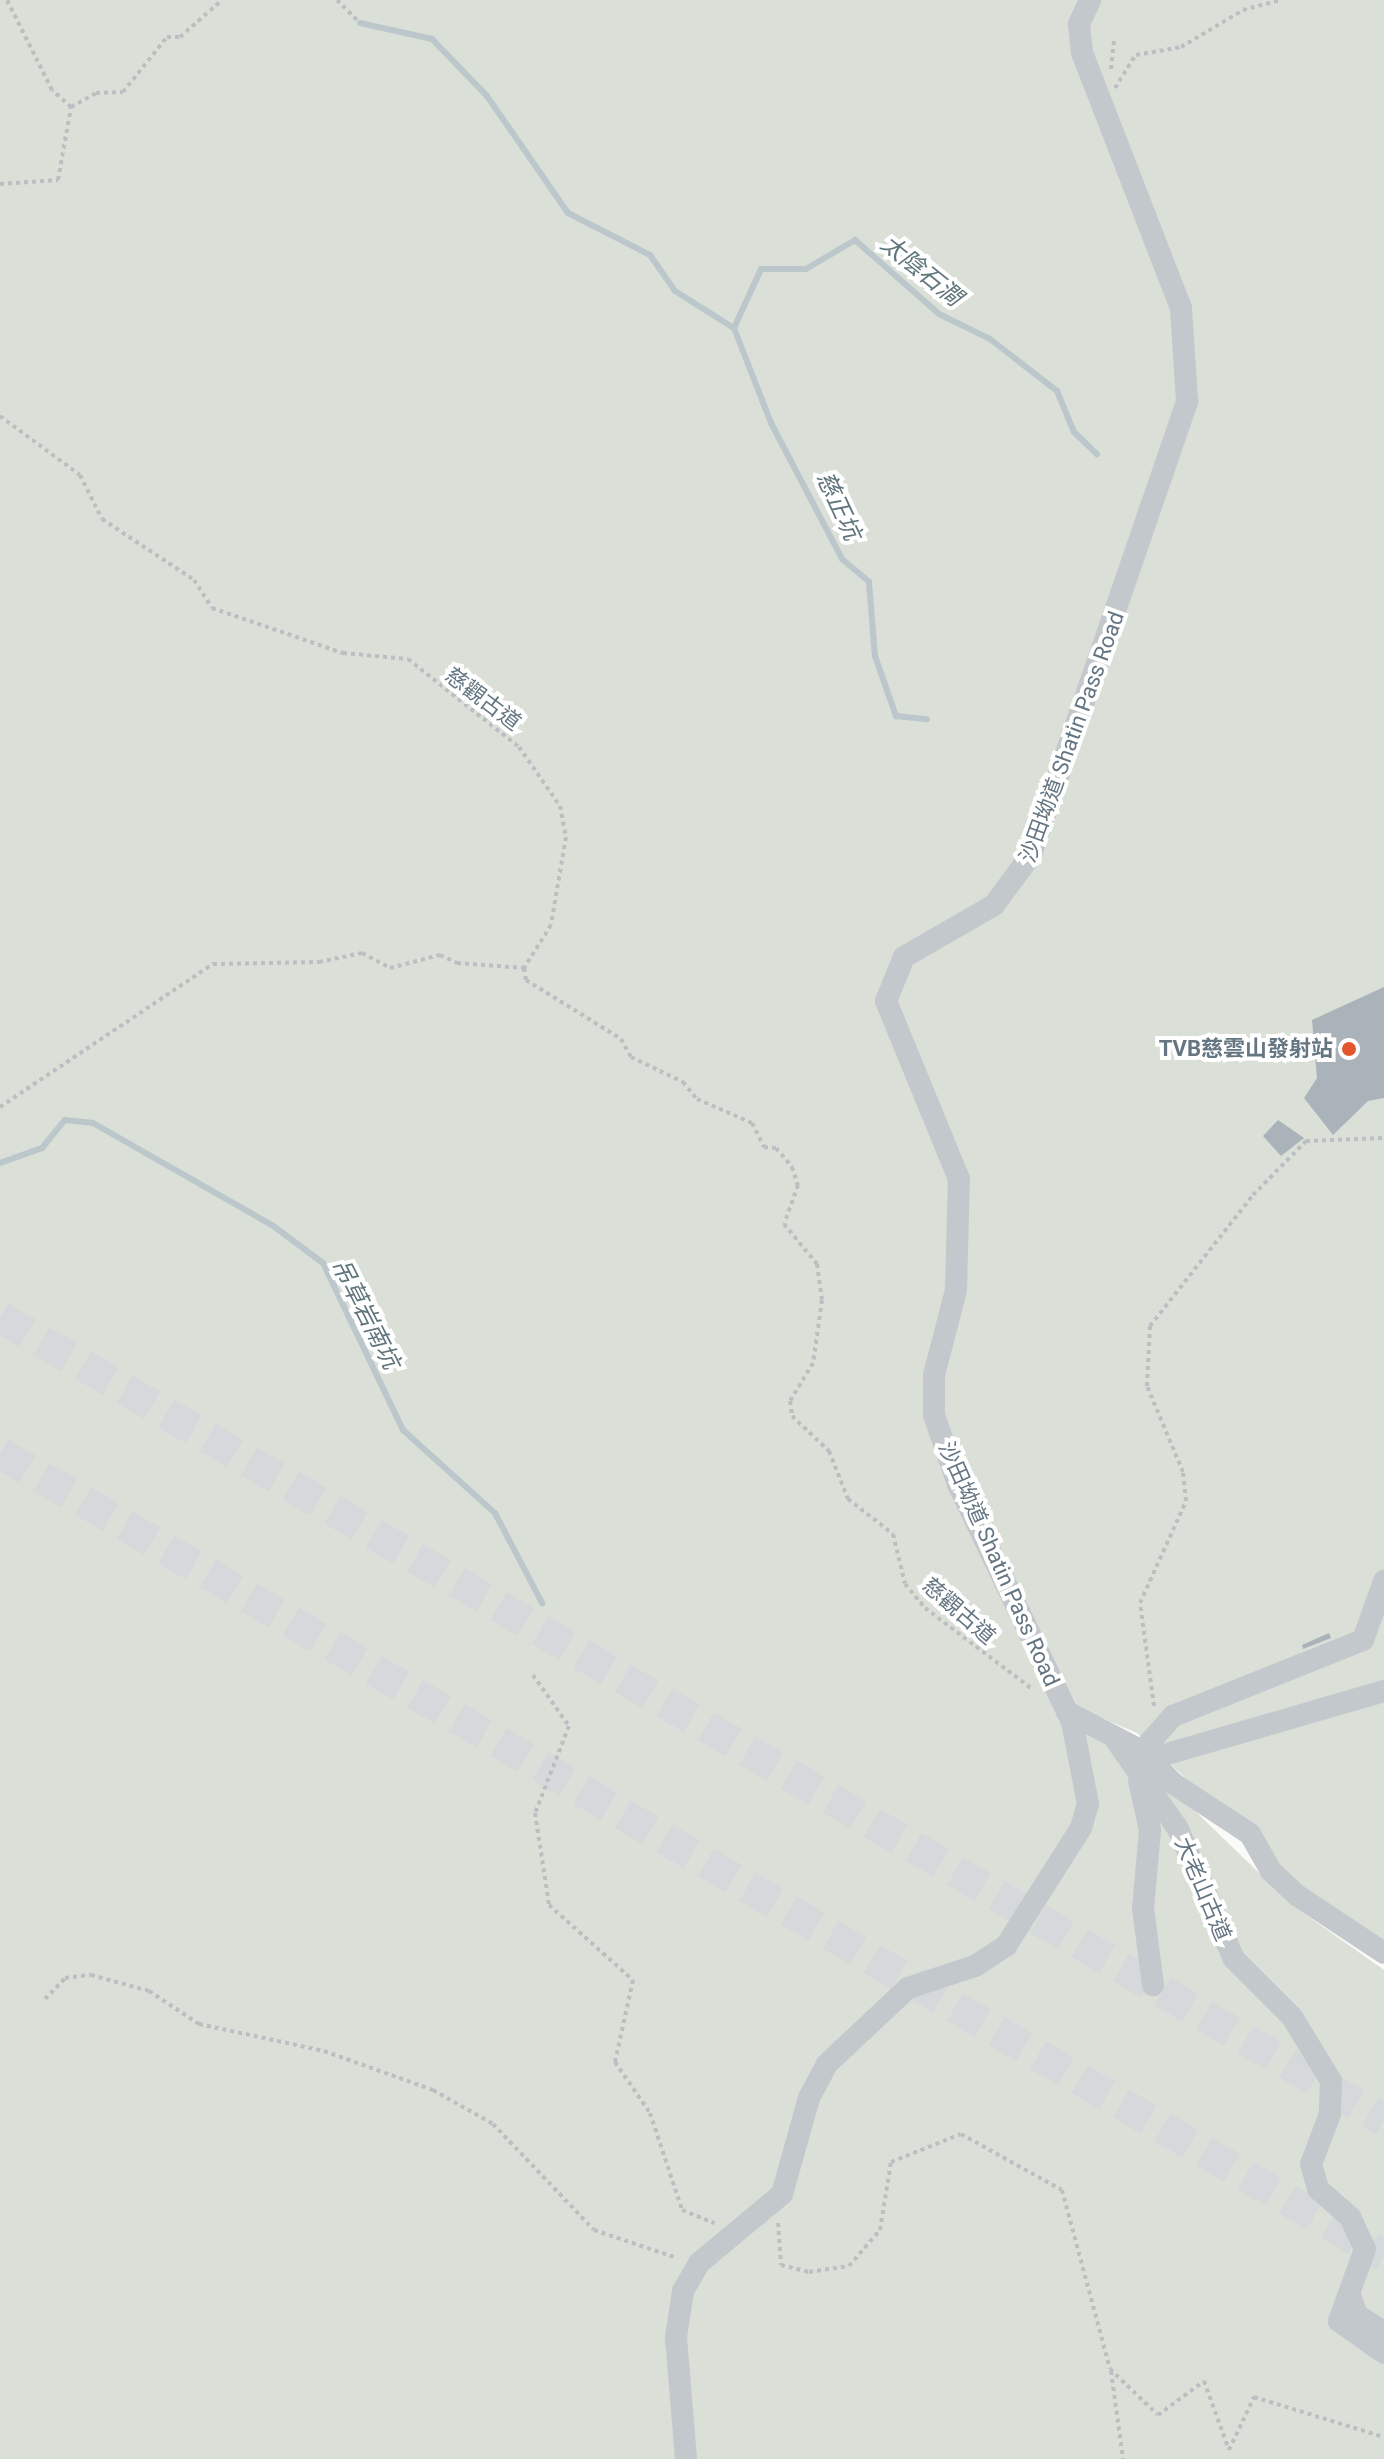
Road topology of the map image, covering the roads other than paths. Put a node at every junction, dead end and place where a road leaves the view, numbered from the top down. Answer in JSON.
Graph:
{"nodes":[{"id":1,"x":1090,"y":0,"type":"edge"},
{"id":2,"x":1384,"y":1581,"type":"edge"},
{"id":3,"x":1384,"y":1691,"type":"edge"},
{"id":4,"x":1067,"y":1712,"type":"junction"},
{"id":5,"x":1141,"y":1758,"type":"junction"},
{"id":6,"x":1384,"y":1953,"type":"edge"},
{"id":7,"x":1153,"y":1985,"type":"dead end"},
{"id":8,"x":1351,"y":2298,"type":"junction"},
{"id":9,"x":1384,"y":2332,"type":"edge"},
{"id":10,"x":1384,"y":2353,"type":"edge"},
{"id":11,"x":686,"y":2459,"type":"edge"}],
"edges":[{"from":1,"to":4,"type":"street","name":"沙田坳道 Shatin Pass Road"},
{"from":2,"to":5,"type":"street"},
{"from":3,"to":5,"type":"street"},
{"from":4,"to":5,"type":"street"},
{"from":4,"to":11,"type":"street","name":"沙田坳道 Shatin Pass Road"},
{"from":5,"to":6,"type":"street"},
{"from":5,"to":7,"type":"street"},
{"from":5,"to":8,"type":"street","name":"大老山古道"},
{"from":8,"to":9,"type":"street"},
{"from":8,"to":10,"type":"street","name":"大老山古道"}]}
